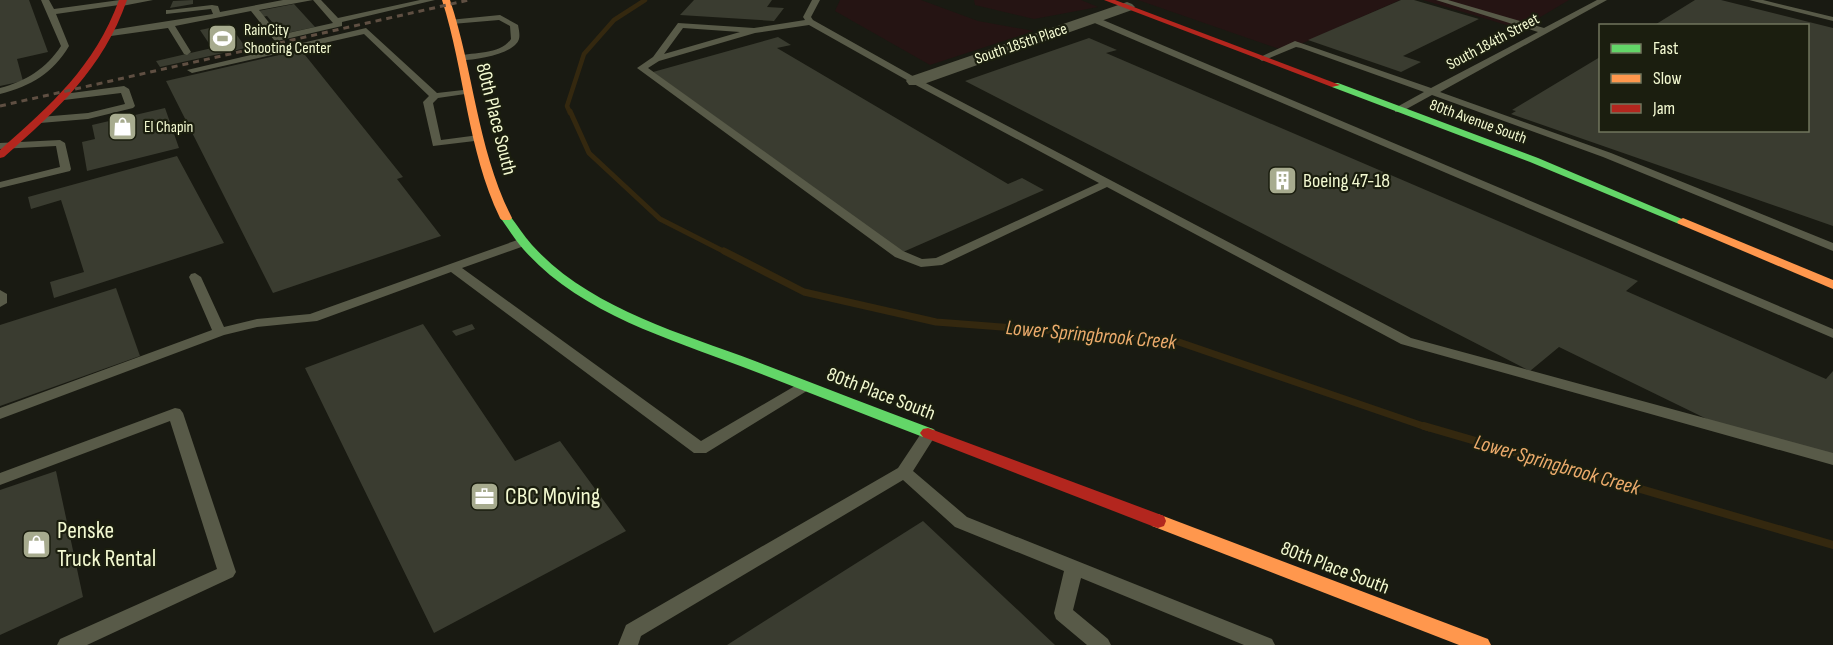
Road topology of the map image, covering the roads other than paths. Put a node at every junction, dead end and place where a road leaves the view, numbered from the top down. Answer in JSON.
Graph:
{"nodes":[{"id":1,"x":45,"y":0,"type":"edge"},
{"id":2,"x":149,"y":0,"type":"edge"},
{"id":3,"x":309,"y":0,"type":"edge"},
{"id":4,"x":316,"y":0,"type":"edge"},
{"id":5,"x":392,"y":0,"type":"edge"},
{"id":6,"x":431,"y":0,"type":"edge"},
{"id":7,"x":446,"y":0,"type":"edge"},
{"id":8,"x":816,"y":0,"type":"edge"},
{"id":9,"x":1108,"y":0,"type":"edge"},
{"id":10,"x":1440,"y":0,"type":"edge"},
{"id":11,"x":1603,"y":0,"type":"edge"},
{"id":12,"x":1753,"y":0,"type":"edge"},
{"id":13,"x":123,"y":2,"type":"edge"},
{"id":14,"x":400,"y":7,"type":"junction"},
{"id":15,"x":1127,"y":7,"type":"junction"},
{"id":16,"x":253,"y":8,"type":"junction"},
{"id":17,"x":51,"y":12,"type":"junction"},
{"id":18,"x":169,"y":12,"type":"dead end"},
{"id":19,"x":217,"y":15,"type":"junction"},
{"id":20,"x":1093,"y":19,"type":"junction"},
{"id":21,"x":1833,"y":19,"type":"edge"},
{"id":22,"x":337,"y":21,"type":"junction"},
{"id":23,"x":452,"y":22,"type":"junction"},
{"id":24,"x":810,"y":22,"type":"junction"},
{"id":25,"x":170,"y":25,"type":"junction"},
{"id":26,"x":754,"y":31,"type":"junction"},
{"id":27,"x":1544,"y":31,"type":"junction"},
{"id":28,"x":111,"y":33,"type":"junction"},
{"id":29,"x":187,"y":52,"type":"dead end"},
{"id":30,"x":461,"y":58,"type":"junction"},
{"id":31,"x":1262,"y":58,"type":"junction"},
{"id":32,"x":656,"y":59,"type":"junction"},
{"id":33,"x":192,"y":70,"type":"dead end"},
{"id":34,"x":915,"y":81,"type":"junction"},
{"id":35,"x":0,"y":91,"type":"edge"},
{"id":36,"x":469,"y":91,"type":"junction"},
{"id":37,"x":1432,"y":91,"type":"junction"},
{"id":38,"x":435,"y":96,"type":"junction"},
{"id":39,"x":64,"y":97,"type":"junction"},
{"id":40,"x":1398,"y":110,"type":"junction"},
{"id":41,"x":40,"y":120,"type":"junction"},
{"id":42,"x":479,"y":138,"type":"junction"},
{"id":43,"x":4,"y":149,"type":"edge"},
{"id":44,"x":1108,"y":183,"type":"junction"},
{"id":45,"x":0,"y":185,"type":"edge"},
{"id":46,"x":523,"y":242,"type":"junction"},
{"id":47,"x":1833,"y":247,"type":"edge"},
{"id":48,"x":452,"y":267,"type":"junction"},
{"id":49,"x":195,"y":277,"type":"dead end"},
{"id":50,"x":1833,"y":285,"type":"edge"},
{"id":51,"x":0,"y":294,"type":"edge"},
{"id":52,"x":0,"y":303,"type":"edge"},
{"id":53,"x":220,"y":332,"type":"junction"},
{"id":54,"x":1833,"y":334,"type":"edge"},
{"id":55,"x":805,"y":386,"type":"junction"},
{"id":56,"x":0,"y":414,"type":"edge"},
{"id":57,"x":929,"y":434,"type":"junction"},
{"id":58,"x":1833,"y":459,"type":"edge"},
{"id":59,"x":904,"y":472,"type":"junction"},
{"id":60,"x":0,"y":478,"type":"edge"},
{"id":61,"x":1074,"y":568,"type":"junction"},
{"id":62,"x":67,"y":645,"type":"edge"},
{"id":63,"x":628,"y":645,"type":"edge"},
{"id":64,"x":1101,"y":645,"type":"edge"},
{"id":65,"x":1265,"y":645,"type":"edge"},
{"id":66,"x":1481,"y":645,"type":"edge"}],
"edges":[{"from":1,"to":17,"type":"lane"},
{"from":2,"to":13,"type":"lane"},
{"from":3,"to":16,"type":"lane"},
{"from":4,"to":22,"type":"lane"},
{"from":5,"to":14,"type":"lane"},
{"from":6,"to":14,"type":"lane"},
{"from":7,"to":23,"type":"street","name":"80th Place South"},
{"from":8,"to":24,"type":"lane"},
{"from":9,"to":15,"type":"street","name":"80th Avenue South"},
{"from":10,"to":27,"type":"lane"},
{"from":11,"to":27,"type":"lane","name":"South 184th Street"},
{"from":12,"to":21,"type":"lane"},
{"from":13,"to":17,"type":"lane"},
{"from":13,"to":28,"type":"street"},
{"from":14,"to":22,"type":"lane"},
{"from":15,"to":20,"type":"street","name":"South 185th Place"},
{"from":15,"to":31,"type":"street","name":"80th Avenue South"},
{"from":16,"to":19,"type":"lane"},
{"from":16,"to":22,"type":"lane"},
{"from":17,"to":35,"type":"lane"},
{"from":18,"to":19,"type":"lane"},
{"from":19,"to":25,"type":"lane"},
{"from":20,"to":34,"type":"street","name":"South 185th Place"},
{"from":20,"to":54,"type":"lane"},
{"from":23,"to":30,"type":"street","name":"80th Place South"},
{"from":23,"to":30,"type":"lane"},
{"from":24,"to":26,"type":"lane"},
{"from":24,"to":34,"type":"lane"},
{"from":25,"to":28,"type":"lane"},
{"from":25,"to":29,"type":"lane"},
{"from":26,"to":32,"type":"lane"},
{"from":26,"to":32,"type":"lane"},
{"from":27,"to":37,"type":"lane","name":"South 184th Street"},
{"from":28,"to":39,"type":"street"},
{"from":30,"to":36,"type":"street","name":"80th Place South"},
{"from":31,"to":37,"type":"lane"},
{"from":31,"to":40,"type":"street","name":"80th Avenue South"},
{"from":32,"to":44,"type":"lane"},
{"from":33,"to":38,"type":"lane"},
{"from":34,"to":44,"type":"lane"},
{"from":36,"to":38,"type":"lane"},
{"from":36,"to":42,"type":"street","name":"80th Place South"},
{"from":37,"to":40,"type":"lane","name":"South 184th Street"},
{"from":37,"to":47,"type":"lane"},
{"from":38,"to":42,"type":"lane"},
{"from":39,"to":41,"type":"street"},
{"from":39,"to":41,"type":"lane"},
{"from":40,"to":50,"type":"street","name":"80th Avenue South"},
{"from":41,"to":43,"type":"street"},
{"from":42,"to":46,"type":"street","name":"80th Place South"},
{"from":43,"to":45,"type":"lane"},
{"from":44,"to":58,"type":"lane"},
{"from":46,"to":48,"type":"lane"},
{"from":46,"to":55,"type":"street","name":"80th Place South"},
{"from":48,"to":53,"type":"lane"},
{"from":48,"to":55,"type":"lane"},
{"from":49,"to":53,"type":"lane"},
{"from":51,"to":52,"type":"lane"},
{"from":53,"to":56,"type":"lane"},
{"from":55,"to":57,"type":"street","name":"80th Place South"},
{"from":57,"to":59,"type":"lane"},
{"from":57,"to":66,"type":"street","name":"80th Place South"},
{"from":59,"to":61,"type":"lane"},
{"from":59,"to":63,"type":"lane"},
{"from":60,"to":62,"type":"lane"},
{"from":61,"to":64,"type":"lane"},
{"from":61,"to":65,"type":"lane"}]}
